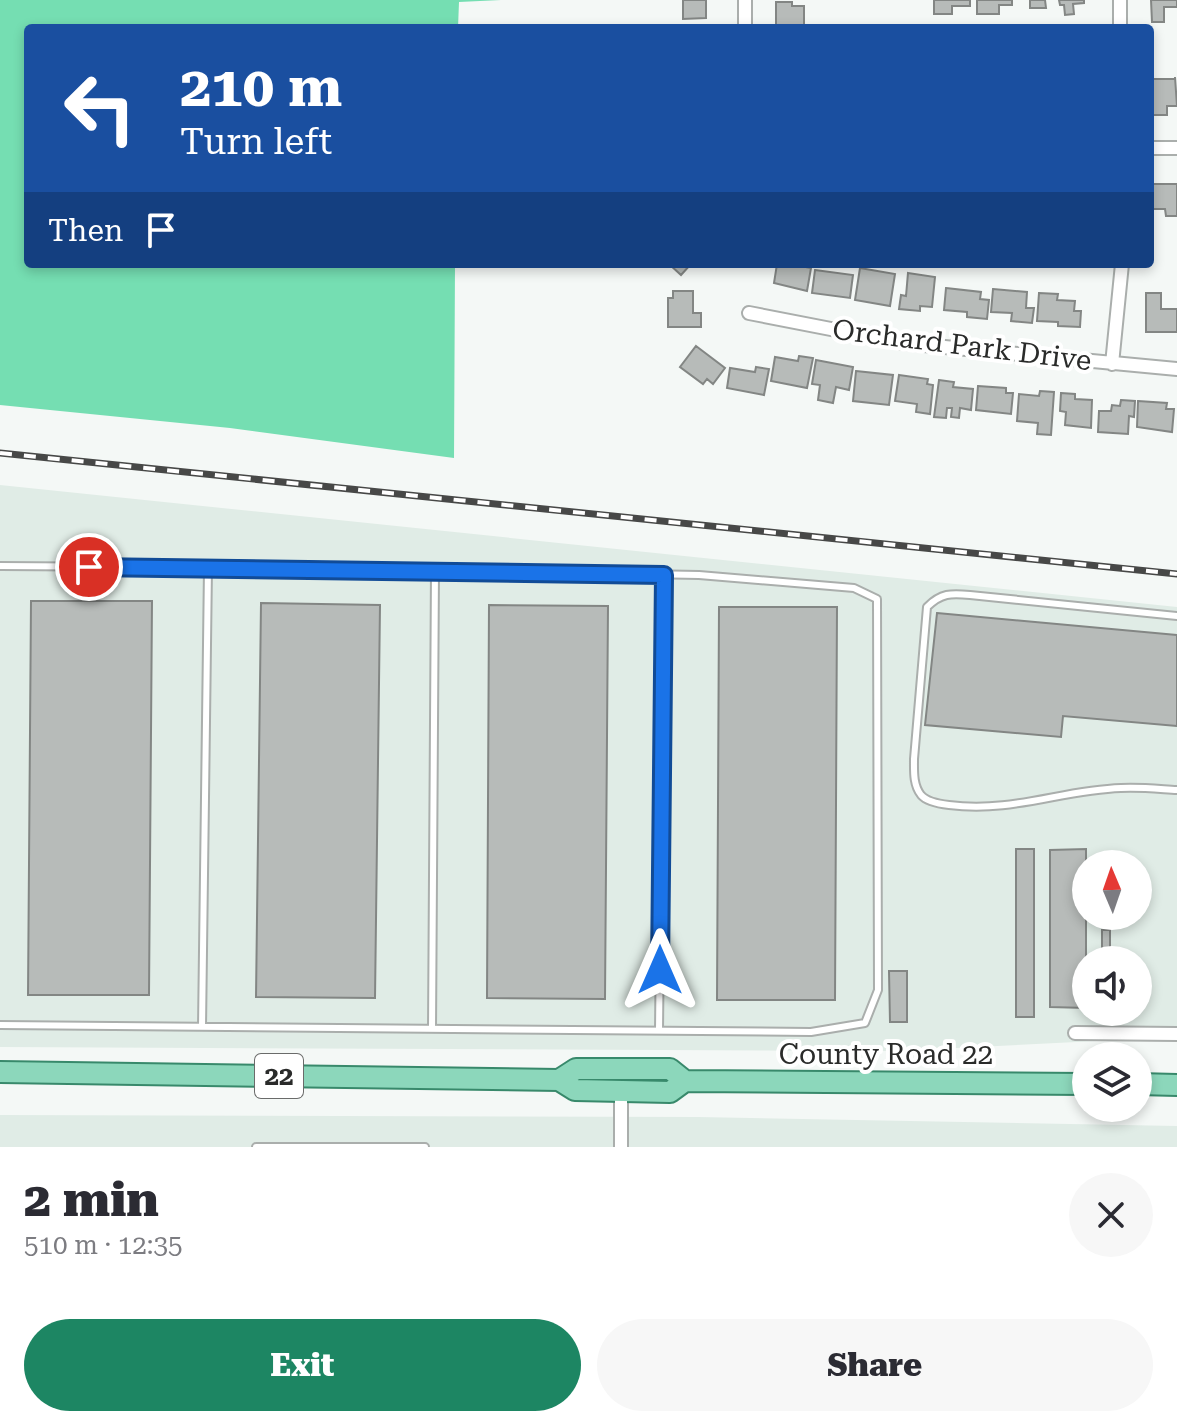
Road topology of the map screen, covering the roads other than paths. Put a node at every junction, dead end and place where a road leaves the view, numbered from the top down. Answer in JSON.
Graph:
{"nodes":[{"id":1,"x":745,"y":0,"type":"edge"},
{"id":2,"x":1120,"y":0,"type":"edge"},
{"id":3,"x":745,"y":24,"type":"edge"},
{"id":4,"x":1120,"y":24,"type":"edge"},
{"id":5,"x":1154,"y":148,"type":"edge"},
{"id":6,"x":1177,"y":148,"type":"edge"},
{"id":7,"x":1122,"y":268,"type":"edge"},
{"id":8,"x":749,"y":313,"type":"dead end"},
{"id":9,"x":1112,"y":364,"type":"junction"},
{"id":10,"x":1177,"y":369,"type":"edge"},
{"id":11,"x":0,"y":566,"type":"edge"},
{"id":12,"x":208,"y":568,"type":"junction"},
{"id":13,"x":435,"y":570,"type":"junction"},
{"id":14,"x":664,"y":575,"type":"junction"},
{"id":15,"x":1177,"y":616,"type":"edge"},
{"id":16,"x":1177,"y":790,"type":"edge"},
{"id":17,"x":0,"y":1025,"type":"edge"},
{"id":18,"x":202,"y":1027,"type":"junction"},
{"id":19,"x":432,"y":1029,"type":"junction"},
{"id":20,"x":659,"y":1030,"type":"junction"},
{"id":21,"x":1075,"y":1033,"type":"dead end"},
{"id":22,"x":1177,"y":1034,"type":"edge"},
{"id":23,"x":0,"y":1072,"type":"edge"},
{"id":24,"x":559,"y":1080,"type":"junction"},
{"id":25,"x":685,"y":1081,"type":"junction"},
{"id":26,"x":1072,"y":1084,"type":"edge"},
{"id":27,"x":1152,"y":1084,"type":"edge"},
{"id":28,"x":1177,"y":1085,"type":"edge"},
{"id":29,"x":621,"y":1091,"type":"junction"},
{"id":30,"x":256,"y":1147,"type":"edge"},
{"id":31,"x":355,"y":1147,"type":"edge"},
{"id":32,"x":425,"y":1147,"type":"edge"},
{"id":33,"x":621,"y":1147,"type":"edge"}],
"edges":[{"from":1,"to":3,"type":"street"},
{"from":2,"to":4,"type":"street"},
{"from":5,"to":6,"type":"street"},
{"from":7,"to":9,"type":"street"},
{"from":8,"to":9,"type":"street","name":"Orchard Park Drive"},
{"from":9,"to":10,"type":"street","name":"Orchard Park Drive"},
{"from":11,"to":12,"type":"lane"},
{"from":12,"to":13,"type":"lane"},
{"from":12,"to":18,"type":"lane"},
{"from":13,"to":14,"type":"lane"},
{"from":13,"to":19,"type":"lane"},
{"from":14,"to":20,"type":"lane"},
{"from":14,"to":20,"type":"lane"},
{"from":15,"to":16,"type":"lane"},
{"from":17,"to":18,"type":"lane"},
{"from":18,"to":19,"type":"lane"},
{"from":19,"to":20,"type":"lane"},
{"from":21,"to":22,"type":"street"},
{"from":23,"to":24,"type":"main road","name":"County Road 22","number":"22"},
{"from":24,"to":25,"type":"main road","name":"County Road 22","number":"22"},
{"from":24,"to":29,"type":"main road","name":"County Road 22","number":"22"},
{"from":25,"to":26,"type":"main road","name":"County Road 22","number":"22"},
{"from":25,"to":29,"type":"main road","name":"County Road 22","number":"22"},
{"from":27,"to":28,"type":"main road"},
{"from":29,"to":33,"type":"street"},
{"from":30,"to":31,"type":"lane"},
{"from":31,"to":32,"type":"lane"}]}
